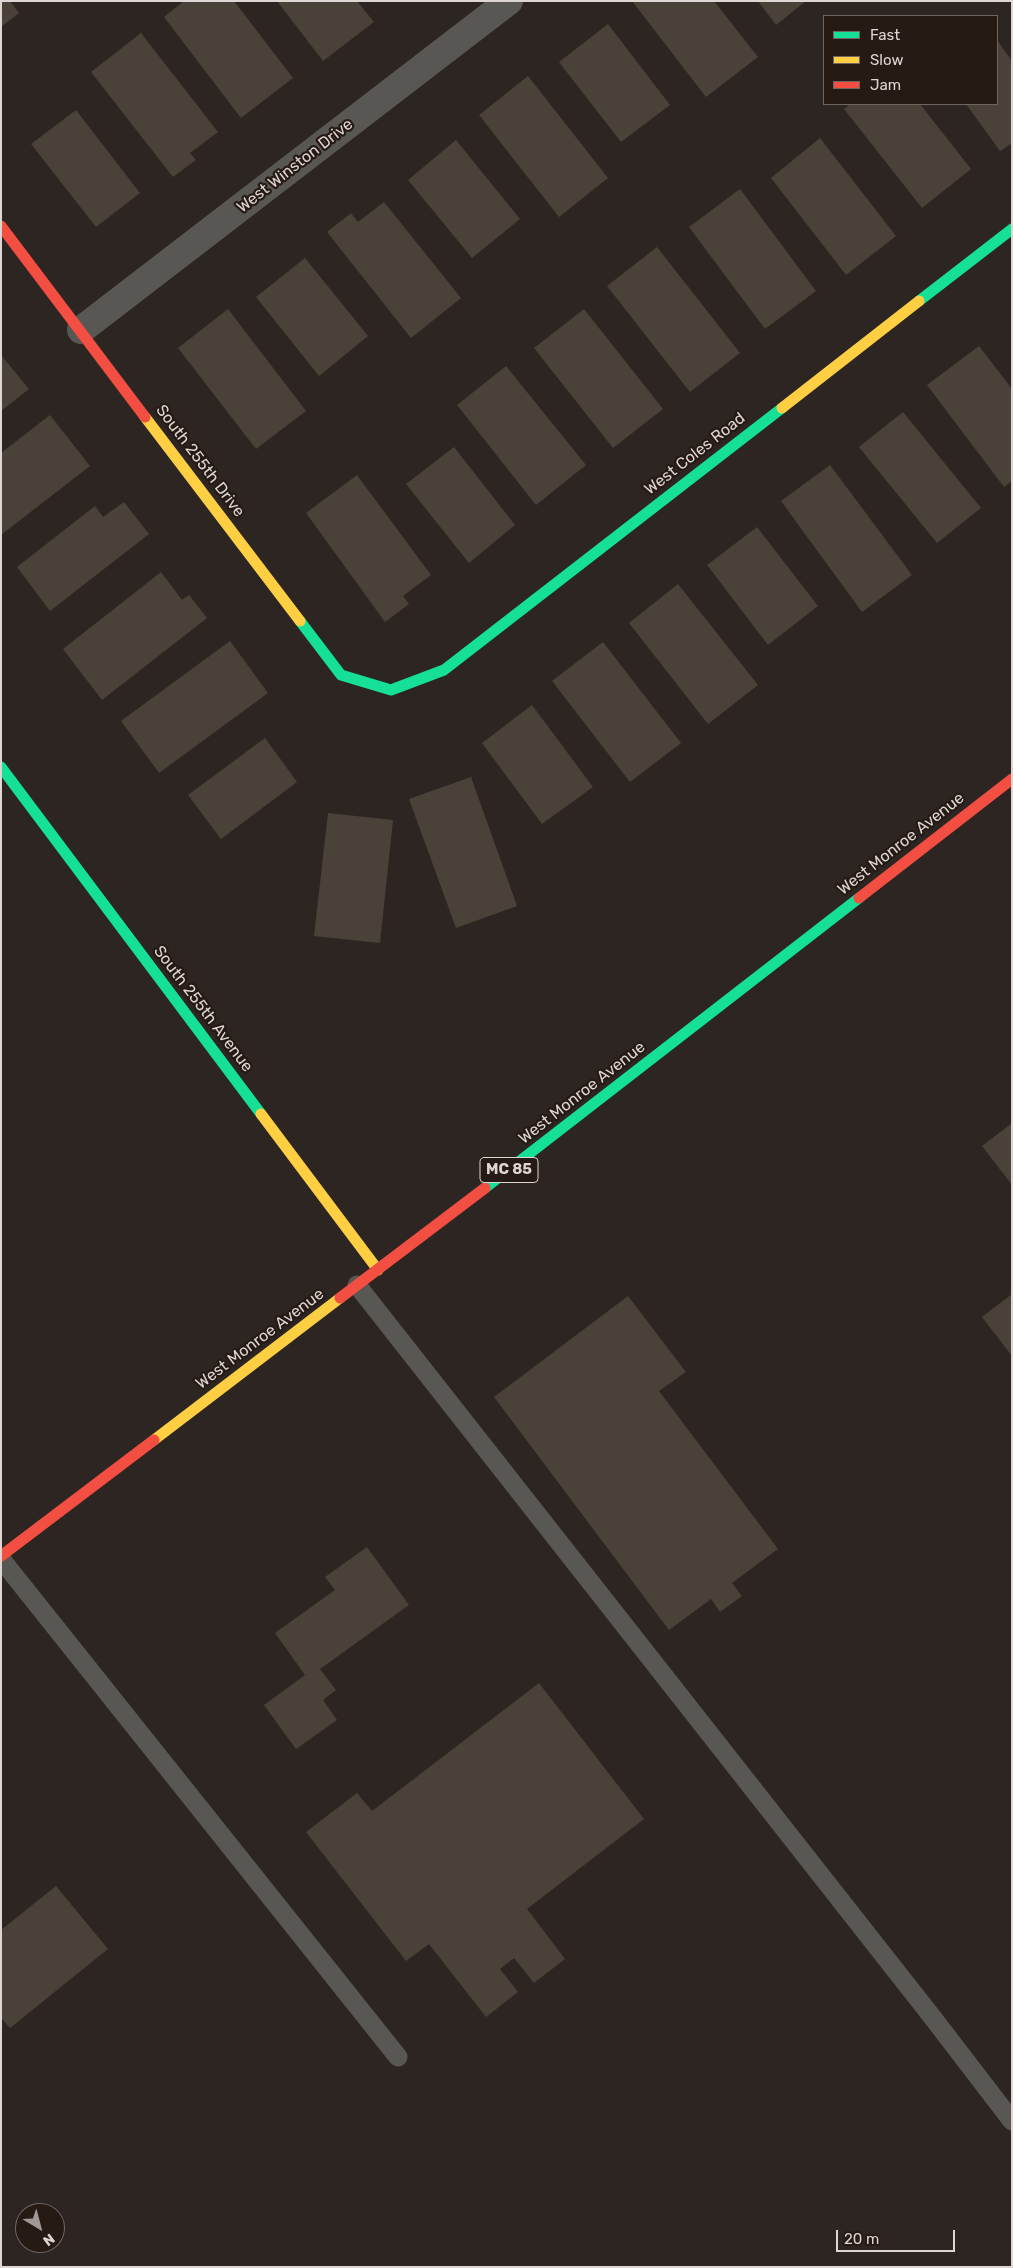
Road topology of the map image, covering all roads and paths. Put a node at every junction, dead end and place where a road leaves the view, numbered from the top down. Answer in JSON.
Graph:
{"nodes":[{"id":1,"x":509,"y":1,"type":"edge"},
{"id":2,"x":1,"y":226,"type":"edge"},
{"id":3,"x":1012,"y":229,"type":"edge"},
{"id":4,"x":81,"y":330,"type":"junction"},
{"id":5,"x":390,"y":690,"type":"joint"},
{"id":6,"x":1,"y":767,"type":"edge"},
{"id":7,"x":1012,"y":779,"type":"edge"},
{"id":8,"x":378,"y":1270,"type":"junction"},
{"id":9,"x":357,"y":1285,"type":"junction"},
{"id":10,"x":1,"y":1557,"type":"edge"},
{"id":11,"x":398,"y":2057,"type":"dead end"},
{"id":12,"x":1012,"y":2121,"type":"edge"}],
"edges":[{"from":1,"to":4,"type":"street","name":"West Winston Drive"},
{"from":2,"to":4,"type":"street","name":"South 255th Drive"},
{"from":3,"to":5,"type":"street","name":"West Coles Road"},
{"from":4,"to":5,"type":"street","name":"South 255th Drive"},
{"from":6,"to":8,"type":"street","name":"South 255th Avenue"},
{"from":7,"to":8,"type":"street","name":"West Monroe Avenue","number":"MC 85"},
{"from":8,"to":9,"type":"street","name":"West Monroe Avenue","number":"MC 85"},
{"from":9,"to":10,"type":"street","name":"West Monroe Avenue","number":"MC 85"},
{"from":9,"to":12,"type":"lane"},
{"from":10,"to":11,"type":"lane"}]}
